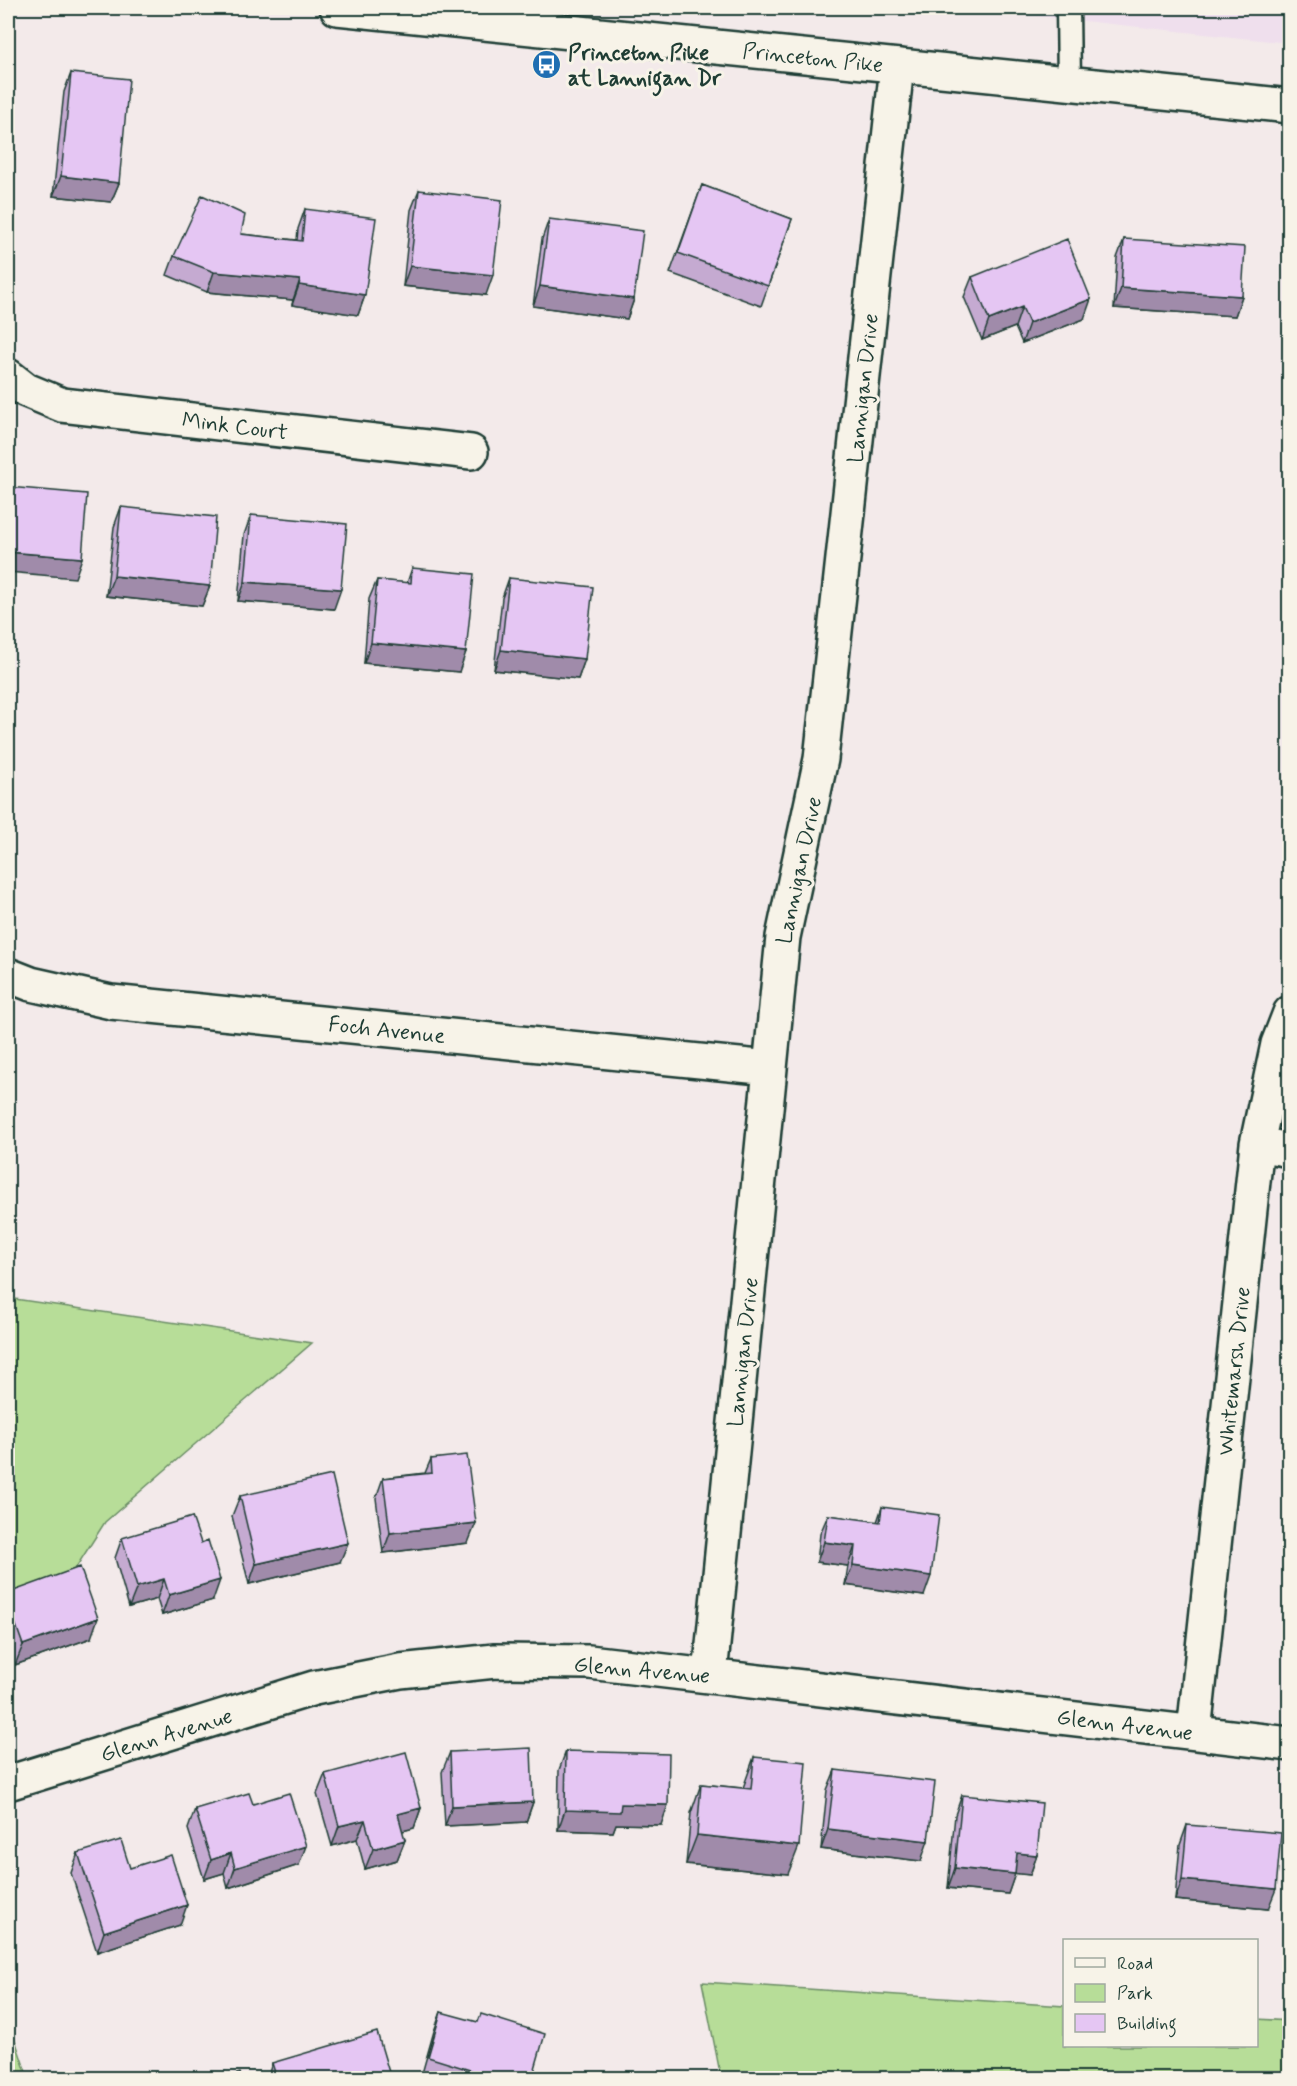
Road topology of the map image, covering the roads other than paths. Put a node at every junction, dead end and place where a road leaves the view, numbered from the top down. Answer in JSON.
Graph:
{"nodes":[{"id":1,"x":337,"y":8,"type":"edge"},
{"id":2,"x":1068,"y":8,"type":"edge"},
{"id":3,"x":897,"y":66,"type":"junction"},
{"id":4,"x":1069,"y":84,"type":"junction"},
{"id":5,"x":1290,"y":106,"type":"edge"},
{"id":6,"x":8,"y":376,"type":"edge"},
{"id":7,"x":471,"y":453,"type":"dead end"},
{"id":8,"x":8,"y":975,"type":"edge"},
{"id":9,"x":1290,"y":1013,"type":"edge"},
{"id":10,"x":770,"y":1068,"type":"junction"},
{"id":11,"x":1257,"y":1144,"type":"junction"},
{"id":12,"x":1290,"y":1150,"type":"edge"},
{"id":13,"x":710,"y":1675,"type":"junction"},
{"id":14,"x":1194,"y":1732,"type":"junction"},
{"id":15,"x":1290,"y":1744,"type":"edge"},
{"id":16,"x":8,"y":1783,"type":"edge"}],
"edges":[{"from":1,"to":3,"type":"street","name":"Princeton Pike"},
{"from":2,"to":4,"type":"lane"},
{"from":3,"to":4,"type":"street","name":"Princeton Pike"},
{"from":3,"to":10,"type":"street","name":"Lannigan Drive"},
{"from":4,"to":5,"type":"street","name":"Princeton Pike"},
{"from":6,"to":7,"type":"street","name":"Mink Court"},
{"from":8,"to":10,"type":"street","name":"Foch Avenue"},
{"from":9,"to":11,"type":"street","name":"Whitemarsh Drive"},
{"from":10,"to":13,"type":"street","name":"Lannigan Drive"},
{"from":11,"to":12,"type":"street"},
{"from":11,"to":14,"type":"street","name":"Whitemarsh Drive"},
{"from":13,"to":14,"type":"street","name":"Glenn Avenue"},
{"from":13,"to":16,"type":"street","name":"Glenn Avenue"},
{"from":14,"to":15,"type":"street","name":"Glenn Avenue"}]}
